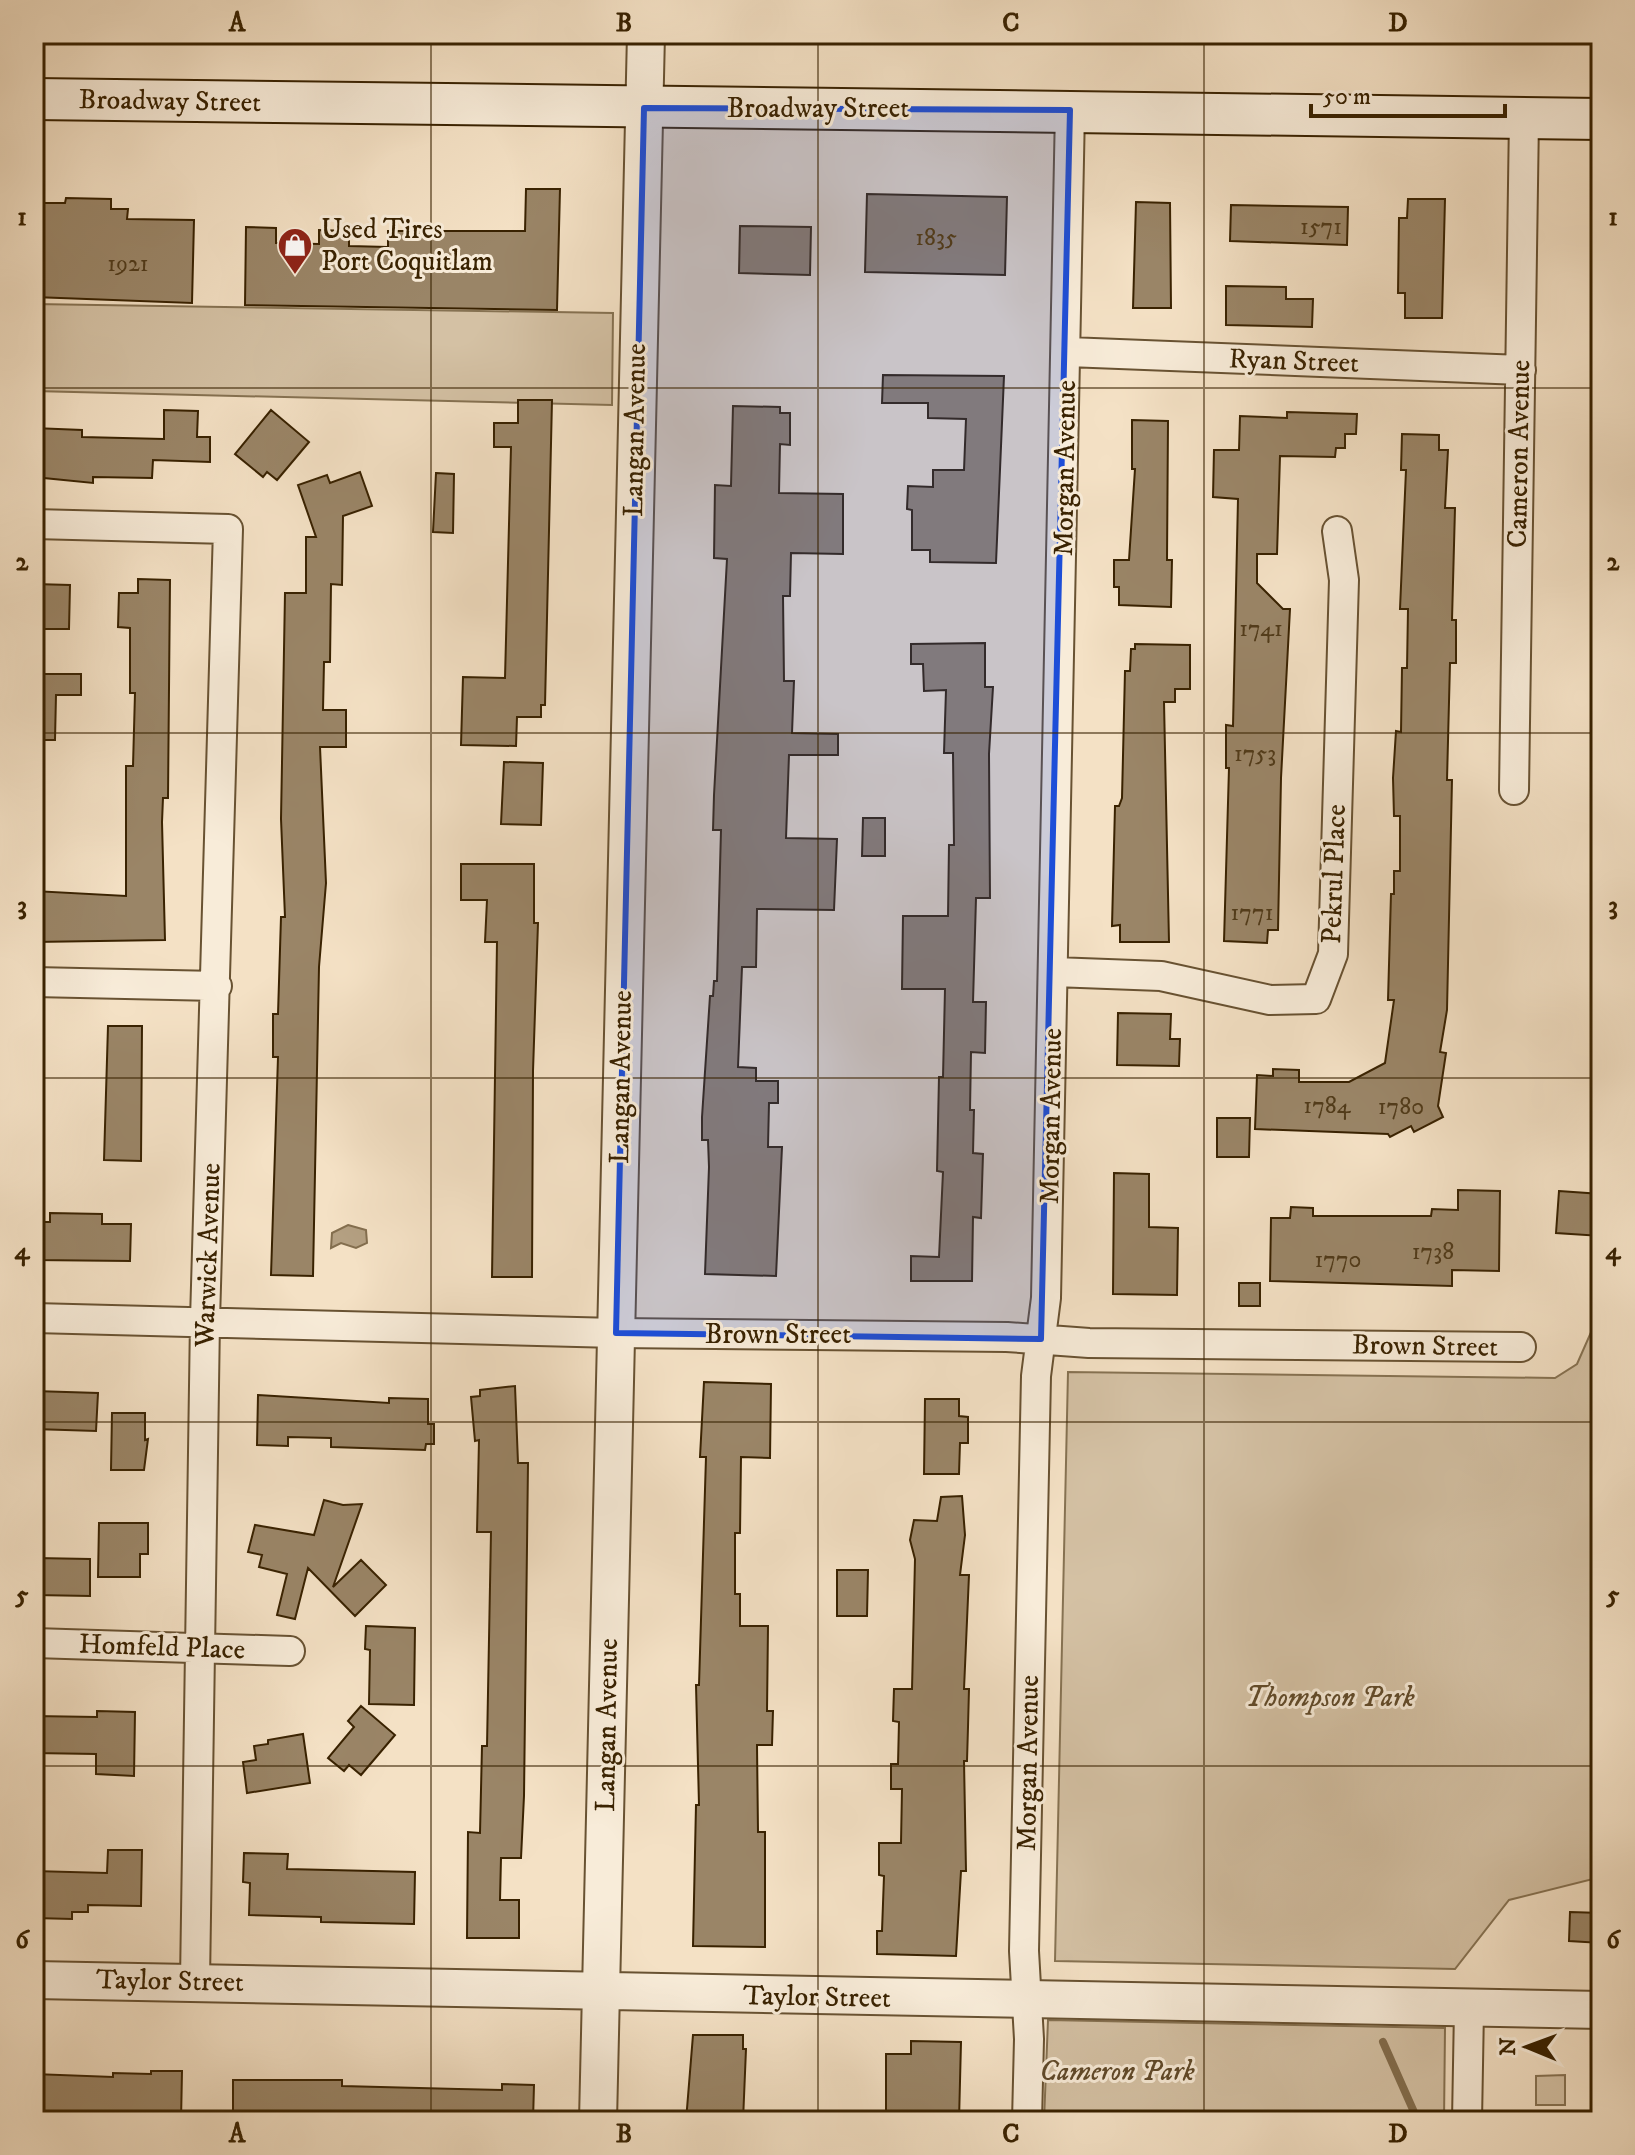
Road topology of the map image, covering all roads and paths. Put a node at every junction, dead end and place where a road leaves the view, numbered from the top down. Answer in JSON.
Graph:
{"nodes":[{"id":1,"x":646,"y":34,"type":"edge"},
{"id":2,"x":34,"y":99,"type":"edge"},
{"id":3,"x":644,"y":108,"type":"junction"},
{"id":4,"x":1070,"y":110,"type":"junction"},
{"id":5,"x":1524,"y":118,"type":"junction"},
{"id":6,"x":1601,"y":119,"type":"edge"},
{"id":7,"x":1068,"y":352,"type":"junction"},
{"id":8,"x":1521,"y":370,"type":"junction"},
{"id":9,"x":34,"y":524,"type":"edge"},
{"id":10,"x":1337,"y":531,"type":"dead end"},
{"id":11,"x":1514,"y":790,"type":"dead end"},
{"id":12,"x":1054,"y":972,"type":"junction"},
{"id":13,"x":34,"y":982,"type":"edge"},
{"id":14,"x":217,"y":986,"type":"junction"},
{"id":15,"x":34,"y":1318,"type":"edge"},
{"id":16,"x":205,"y":1320,"type":"junction"},
{"id":17,"x":616,"y":1333,"type":"junction"},
{"id":18,"x":1041,"y":1339,"type":"junction"},
{"id":19,"x":1521,"y":1347,"type":"dead end"},
{"id":20,"x":34,"y":1643,"type":"edge"},
{"id":21,"x":198,"y":1648,"type":"junction"},
{"id":22,"x":290,"y":1651,"type":"dead end"},
{"id":23,"x":34,"y":1980,"type":"edge"},
{"id":24,"x":195,"y":1981,"type":"junction"},
{"id":25,"x":601,"y":1993,"type":"junction"},
{"id":26,"x":1027,"y":2001,"type":"junction"},
{"id":27,"x":1469,"y":2009,"type":"junction"},
{"id":28,"x":1601,"y":2010,"type":"edge"},
{"id":29,"x":598,"y":2121,"type":"edge"},
{"id":30,"x":1027,"y":2121,"type":"edge"},
{"id":31,"x":1467,"y":2121,"type":"edge"}],
"edges":[{"from":1,"to":3,"type":"street","name":"Langan Avenue"},
{"from":2,"to":3,"type":"main road","name":"Broadway Street"},
{"from":3,"to":4,"type":"main road","name":"Broadway Street"},
{"from":3,"to":17,"type":"street","name":"Langan Avenue"},
{"from":4,"to":5,"type":"main road","name":"Broadway Street"},
{"from":4,"to":7,"type":"street","name":"Morgan Avenue"},
{"from":5,"to":6,"type":"main road","name":"Broadway Street"},
{"from":5,"to":8,"type":"street","name":"Cameron Avenue"},
{"from":7,"to":8,"type":"street","name":"Ryan Street"},
{"from":7,"to":12,"type":"street","name":"Morgan Avenue"},
{"from":8,"to":11,"type":"street","name":"Cameron Avenue"},
{"from":9,"to":14,"type":"street","name":"Warwick Avenue"},
{"from":10,"to":12,"type":"street","name":"Pekrul Place"},
{"from":12,"to":18,"type":"street","name":"Morgan Avenue"},
{"from":13,"to":14,"type":"street"},
{"from":14,"to":16,"type":"street","name":"Warwick Avenue"},
{"from":15,"to":16,"type":"street","name":"Brown Street"},
{"from":16,"to":17,"type":"street","name":"Brown Street"},
{"from":16,"to":21,"type":"street","name":"Warwick Avenue"},
{"from":17,"to":18,"type":"street","name":"Brown Street"},
{"from":17,"to":25,"type":"street","name":"Langan Avenue"},
{"from":18,"to":19,"type":"street","name":"Brown Street"},
{"from":18,"to":26,"type":"street","name":"Morgan Avenue"},
{"from":20,"to":21,"type":"street","name":"Homfeld Place"},
{"from":21,"to":22,"type":"street","name":"Homfeld Place"},
{"from":21,"to":24,"type":"street","name":"Warwick Avenue"},
{"from":23,"to":24,"type":"street","name":"Taylor Street"},
{"from":24,"to":25,"type":"street","name":"Taylor Street"},
{"from":25,"to":26,"type":"street","name":"Taylor Street"},
{"from":25,"to":29,"type":"street","name":"Langan Avenue"},
{"from":26,"to":27,"type":"street","name":"Taylor Street"},
{"from":26,"to":30,"type":"street","name":"Morgan Avenue"},
{"from":27,"to":28,"type":"street","name":"Taylor Street"},
{"from":27,"to":31,"type":"street"}]}
